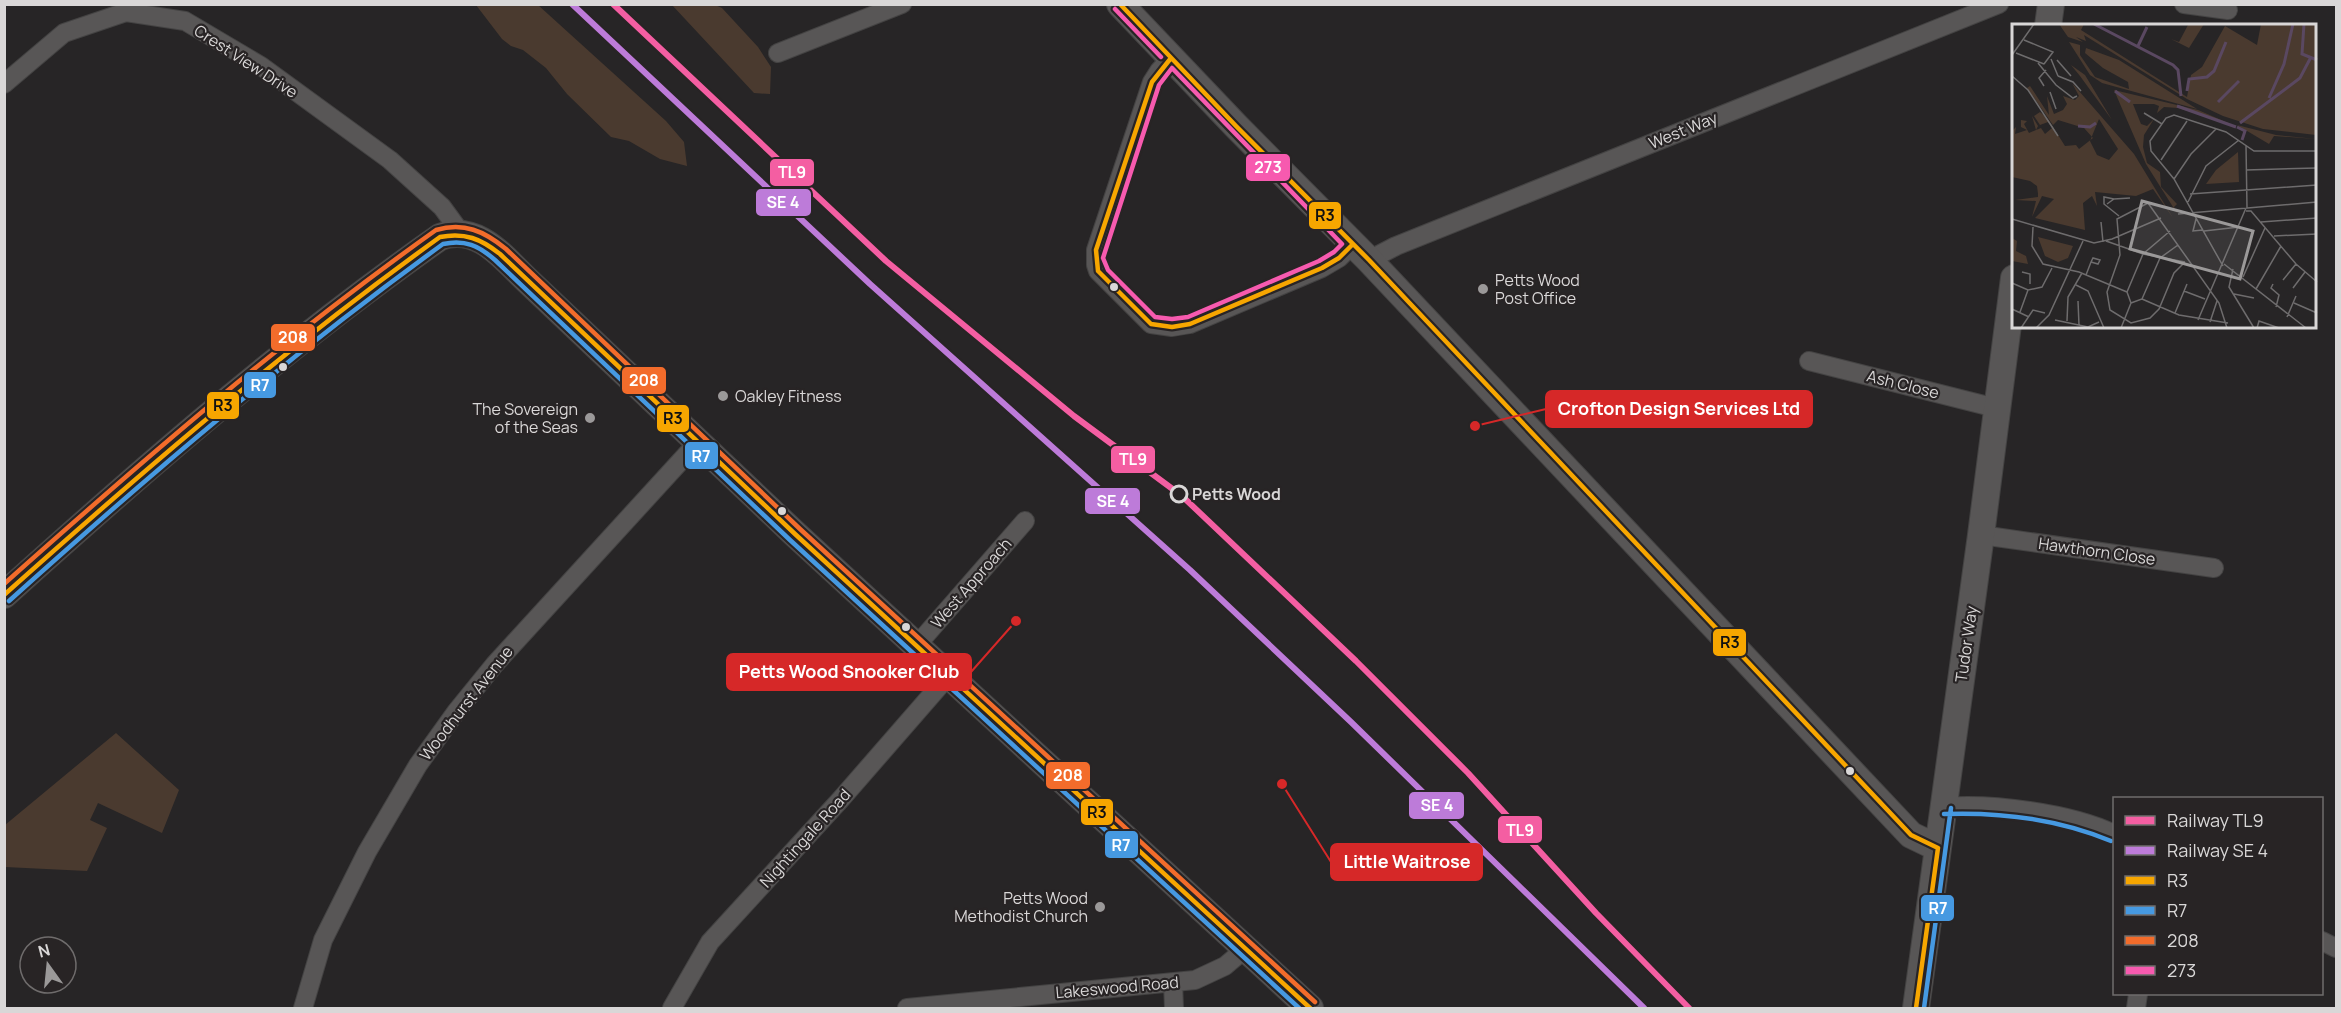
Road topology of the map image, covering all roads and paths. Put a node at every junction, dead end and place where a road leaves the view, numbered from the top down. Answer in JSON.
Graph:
{"nodes":[{"id":1,"x":902,"y":4,"type":"edge"},
{"id":2,"x":1120,"y":4,"type":"edge"},
{"id":3,"x":1999,"y":4,"type":"edge"},
{"id":4,"x":2051,"y":4,"type":"edge"},
{"id":5,"x":2184,"y":4,"type":"edge"},
{"id":6,"x":2228,"y":10,"type":"dead end"},
{"id":7,"x":2048,"y":24,"type":"edge"},
{"id":8,"x":778,"y":53,"type":"dead end"},
{"id":9,"x":1171,"y":58,"type":"junction"},
{"id":10,"x":4,"y":84,"type":"edge"},
{"id":11,"x":461,"y":232,"type":"junction"},
{"id":12,"x":1361,"y":252,"type":"junction"},
{"id":13,"x":2012,"y":292,"type":"edge"},
{"id":14,"x":1809,"y":361,"type":"dead end"},
{"id":15,"x":1996,"y":408,"type":"junction"},
{"id":16,"x":698,"y":442,"type":"junction"},
{"id":17,"x":1025,"y":521,"type":"dead end"},
{"id":18,"x":1981,"y":535,"type":"junction"},
{"id":19,"x":2214,"y":568,"type":"dead end"},
{"id":20,"x":4,"y":595,"type":"edge"},
{"id":21,"x":917,"y":645,"type":"junction"},
{"id":22,"x":949,"y":675,"type":"junction"},
{"id":23,"x":1944,"y":807,"type":"junction"},
{"id":24,"x":2113,"y":833,"type":"edge"},
{"id":25,"x":1938,"y":848,"type":"junction"},
{"id":26,"x":2323,"y":941,"type":"edge"},
{"id":27,"x":2337,"y":948,"type":"edge"},
{"id":28,"x":1245,"y":949,"type":"junction"},
{"id":29,"x":1173,"y":983,"type":"junction"},
{"id":30,"x":303,"y":1008,"type":"edge"},
{"id":31,"x":672,"y":1008,"type":"edge"},
{"id":32,"x":907,"y":1008,"type":"edge"},
{"id":33,"x":1174,"y":1008,"type":"edge"},
{"id":34,"x":1310,"y":1008,"type":"edge"},
{"id":35,"x":1916,"y":1008,"type":"edge"}],
"edges":[{"from":1,"to":8,"type":"street"},
{"from":2,"to":9,"type":"street"},
{"from":3,"to":12,"type":"street","name":"West Way"},
{"from":4,"to":7,"type":"street"},
{"from":5,"to":6,"type":"street"},
{"from":9,"to":12,"type":"street"},
{"from":9,"to":12,"type":"street","name":"West Way"},
{"from":10,"to":11,"type":"street","name":"Crest View Drive"},
{"from":11,"to":16,"type":"street"},
{"from":11,"to":20,"type":"street"},
{"from":12,"to":25,"type":"street"},
{"from":13,"to":15,"type":"street","name":"Tudor Way"},
{"from":14,"to":15,"type":"street","name":"Ash Close"},
{"from":15,"to":18,"type":"street","name":"Tudor Way"},
{"from":16,"to":21,"type":"street"},
{"from":16,"to":30,"type":"street","name":"Woodhurst Avenue"},
{"from":17,"to":21,"type":"street","name":"West Approach"},
{"from":18,"to":19,"type":"street","name":"Hawthorn Close"},
{"from":18,"to":23,"type":"street","name":"Tudor Way"},
{"from":21,"to":22,"type":"street"},
{"from":22,"to":28,"type":"street"},
{"from":22,"to":31,"type":"street","name":"Nightingale Road"},
{"from":23,"to":24,"type":"street"},
{"from":23,"to":25,"type":"street","name":"Tudor Way"},
{"from":25,"to":35,"type":"street","name":"Tudor Way"},
{"from":26,"to":27,"type":"street"},
{"from":28,"to":29,"type":"street","name":"Lakeswood Road"},
{"from":28,"to":34,"type":"street"},
{"from":29,"to":32,"type":"street","name":"Lakeswood Road"},
{"from":29,"to":33,"type":"street"}]}
